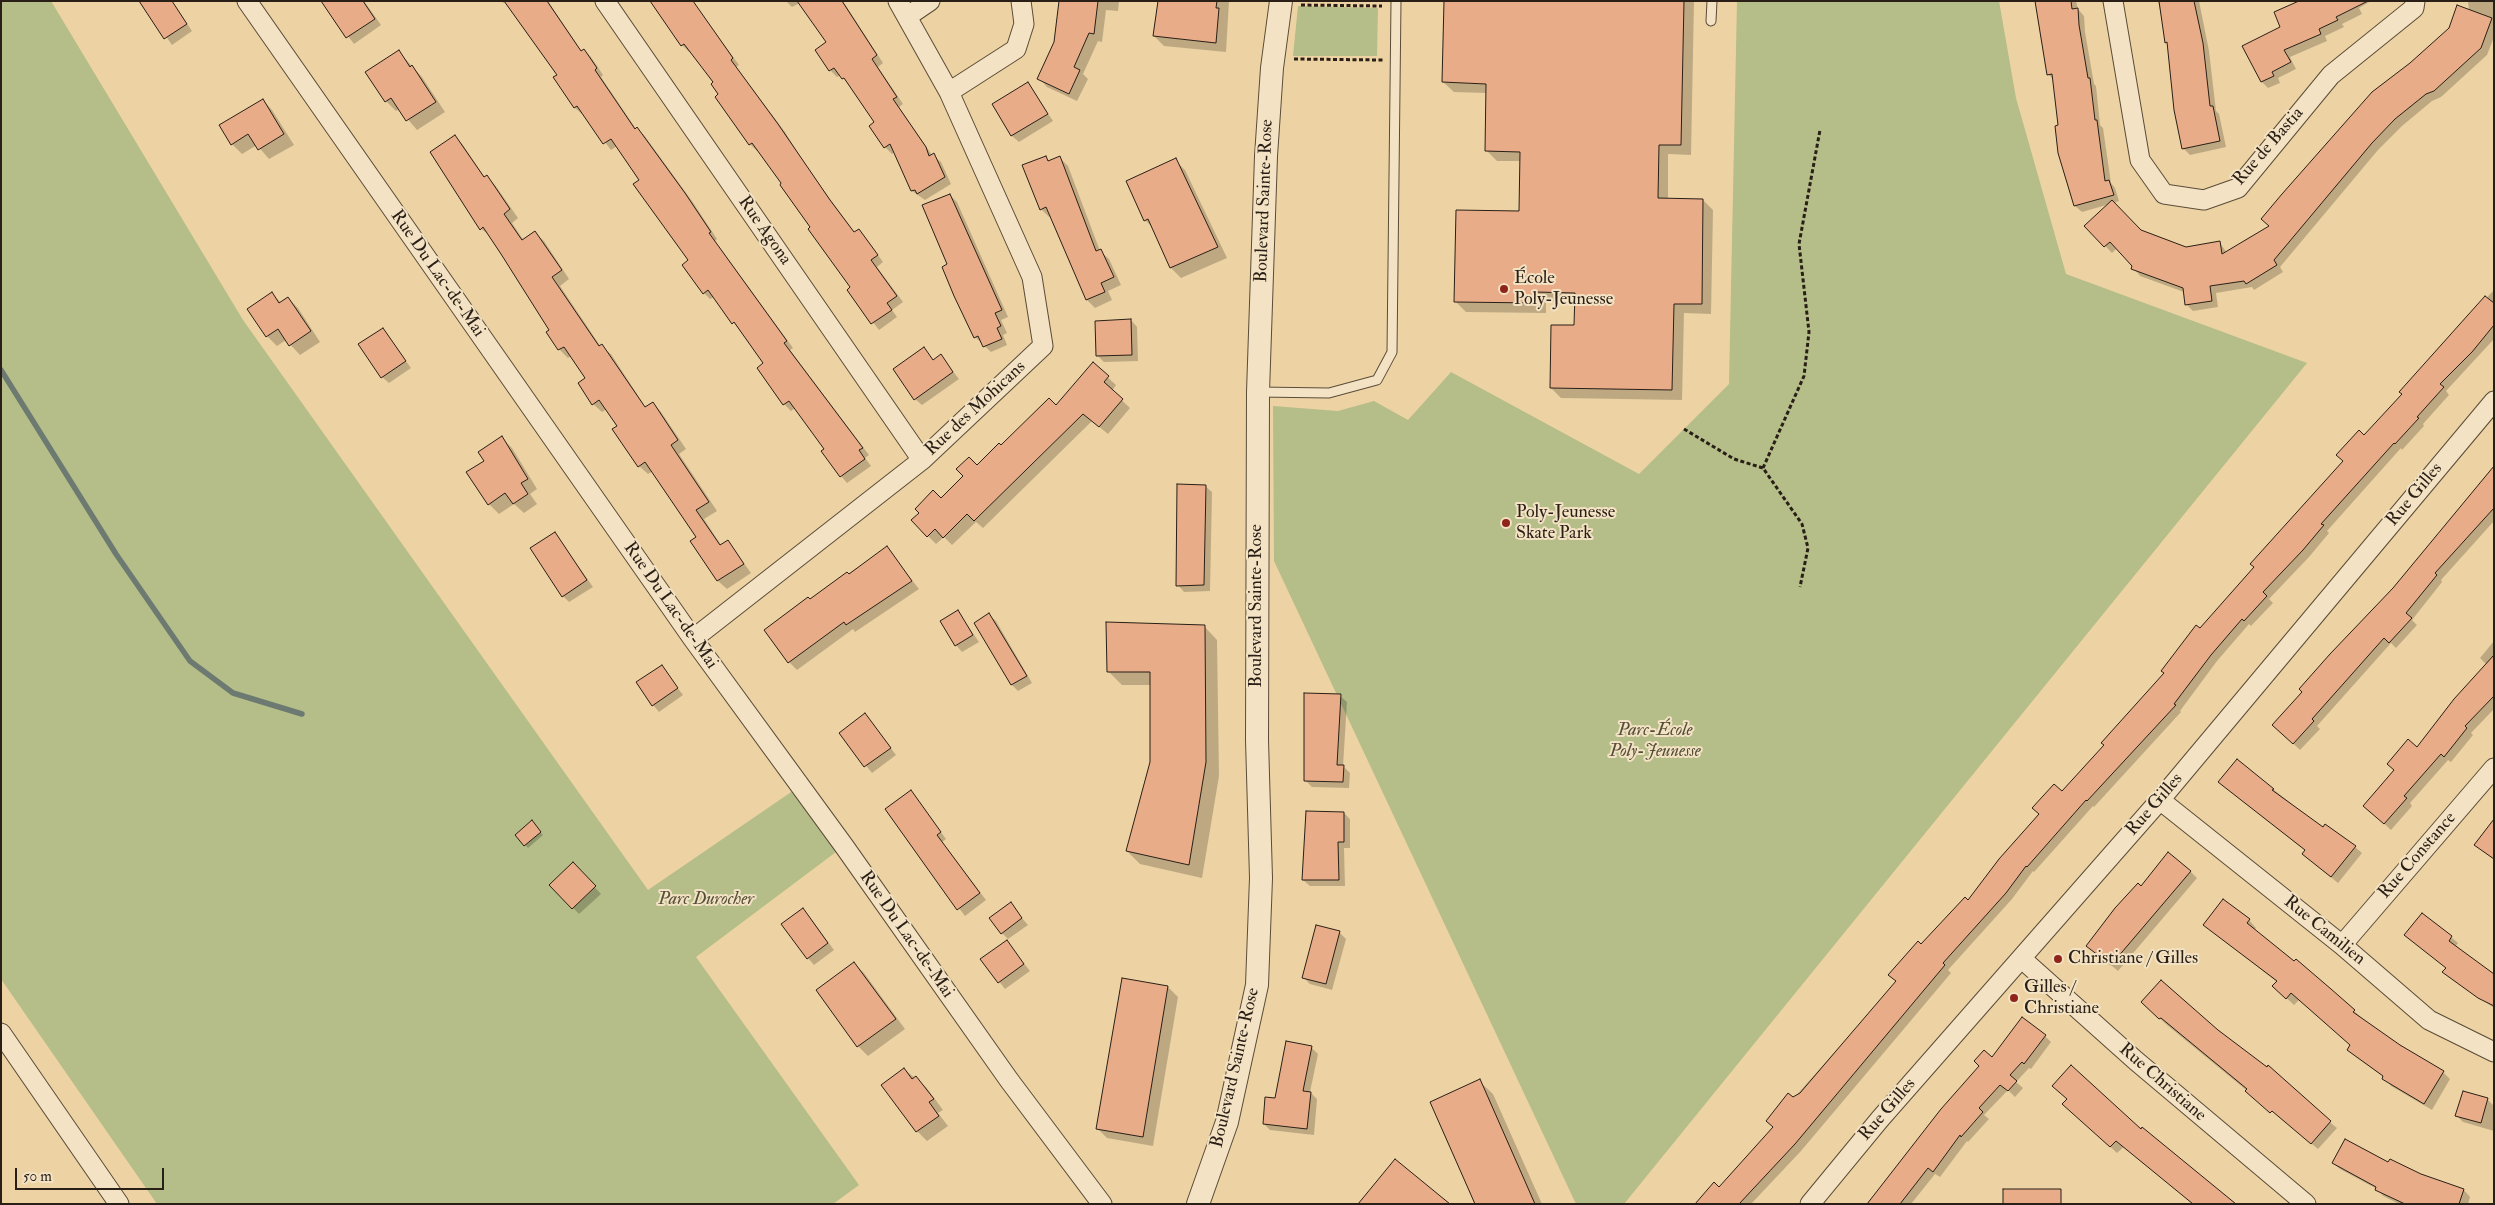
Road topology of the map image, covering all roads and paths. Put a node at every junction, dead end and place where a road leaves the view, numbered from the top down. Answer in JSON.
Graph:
{"nodes":[{"id":1,"x":246,"y":1,"type":"edge"},
{"id":2,"x":605,"y":1,"type":"edge"},
{"id":3,"x":930,"y":1,"type":"edge"},
{"id":4,"x":1021,"y":1,"type":"edge"},
{"id":5,"x":1712,"y":1,"type":"edge"},
{"id":6,"x":2113,"y":1,"type":"edge"},
{"id":7,"x":2415,"y":1,"type":"edge"},
{"id":8,"x":1280,"y":3,"type":"edge"},
{"id":9,"x":1396,"y":3,"type":"edge"},
{"id":10,"x":903,"y":9,"type":"edge"},
{"id":11,"x":1712,"y":21,"type":"dead end"},
{"id":12,"x":1273,"y":59,"type":"junction"},
{"id":13,"x":1395,"y":60,"type":"junction"},
{"id":14,"x":949,"y":92,"type":"junction"},
{"id":15,"x":1820,"y":130,"type":"dead end"},
{"id":16,"x":1258,"y":392,"type":"junction"},
{"id":17,"x":2494,"y":401,"type":"edge"},
{"id":18,"x":1684,"y":429,"type":"dead end"},
{"id":19,"x":922,"y":460,"type":"junction"},
{"id":20,"x":1764,"y":468,"type":"junction"},
{"id":21,"x":1800,"y":587,"type":"dead end"},
{"id":22,"x":693,"y":639,"type":"junction"},
{"id":23,"x":2494,"y":768,"type":"edge"},
{"id":24,"x":2160,"y":800,"type":"junction"},
{"id":25,"x":2342,"y":945,"type":"junction"},
{"id":26,"x":2022,"y":959,"type":"junction"},
{"id":27,"x":1,"y":1033,"type":"edge"},
{"id":28,"x":2494,"y":1052,"type":"edge"},
{"id":29,"x":119,"y":1204,"type":"edge"},
{"id":30,"x":1102,"y":1204,"type":"edge"},
{"id":31,"x":1198,"y":1204,"type":"edge"},
{"id":32,"x":1810,"y":1204,"type":"edge"},
{"id":33,"x":2306,"y":1204,"type":"edge"}],
"edges":[{"from":1,"to":22,"type":"street","name":"Rue Du Lac-de-Mai"},
{"from":2,"to":19,"type":"street","name":"Rue Agona"},
{"from":3,"to":10,"type":"street","name":"Rue des Mohicans"},
{"from":4,"to":14,"type":"street"},
{"from":5,"to":11,"type":"lane"},
{"from":6,"to":7,"type":"street","name":"Rue de Bastia"},
{"from":8,"to":9,"type":"path"},
{"from":8,"to":12,"type":"street","name":"Boulevard Sainte-Rose"},
{"from":9,"to":13,"type":"lane"},
{"from":10,"to":14,"type":"street","name":"Rue des Mohicans"},
{"from":12,"to":13,"type":"path"},
{"from":12,"to":16,"type":"street","name":"Boulevard Sainte-Rose"},
{"from":13,"to":16,"type":"lane"},
{"from":14,"to":19,"type":"street","name":"Rue des Mohicans"},
{"from":15,"to":20,"type":"path"},
{"from":16,"to":31,"type":"street","name":"Boulevard Sainte-Rose"},
{"from":17,"to":24,"type":"street","name":"Rue Gilles"},
{"from":18,"to":20,"type":"path"},
{"from":19,"to":22,"type":"street","name":"Rue des Mohicans"},
{"from":20,"to":21,"type":"path"},
{"from":22,"to":30,"type":"street","name":"Rue Du Lac-de-Mai"},
{"from":23,"to":25,"type":"street","name":"Rue Constance"},
{"from":24,"to":25,"type":"street","name":"Rue Camilien"},
{"from":24,"to":26,"type":"street","name":"Rue Gilles"},
{"from":25,"to":28,"type":"street","name":"Rue Camilien"},
{"from":26,"to":32,"type":"street","name":"Rue Gilles"},
{"from":26,"to":33,"type":"street","name":"Rue Christiane"},
{"from":27,"to":29,"type":"street"}]}
